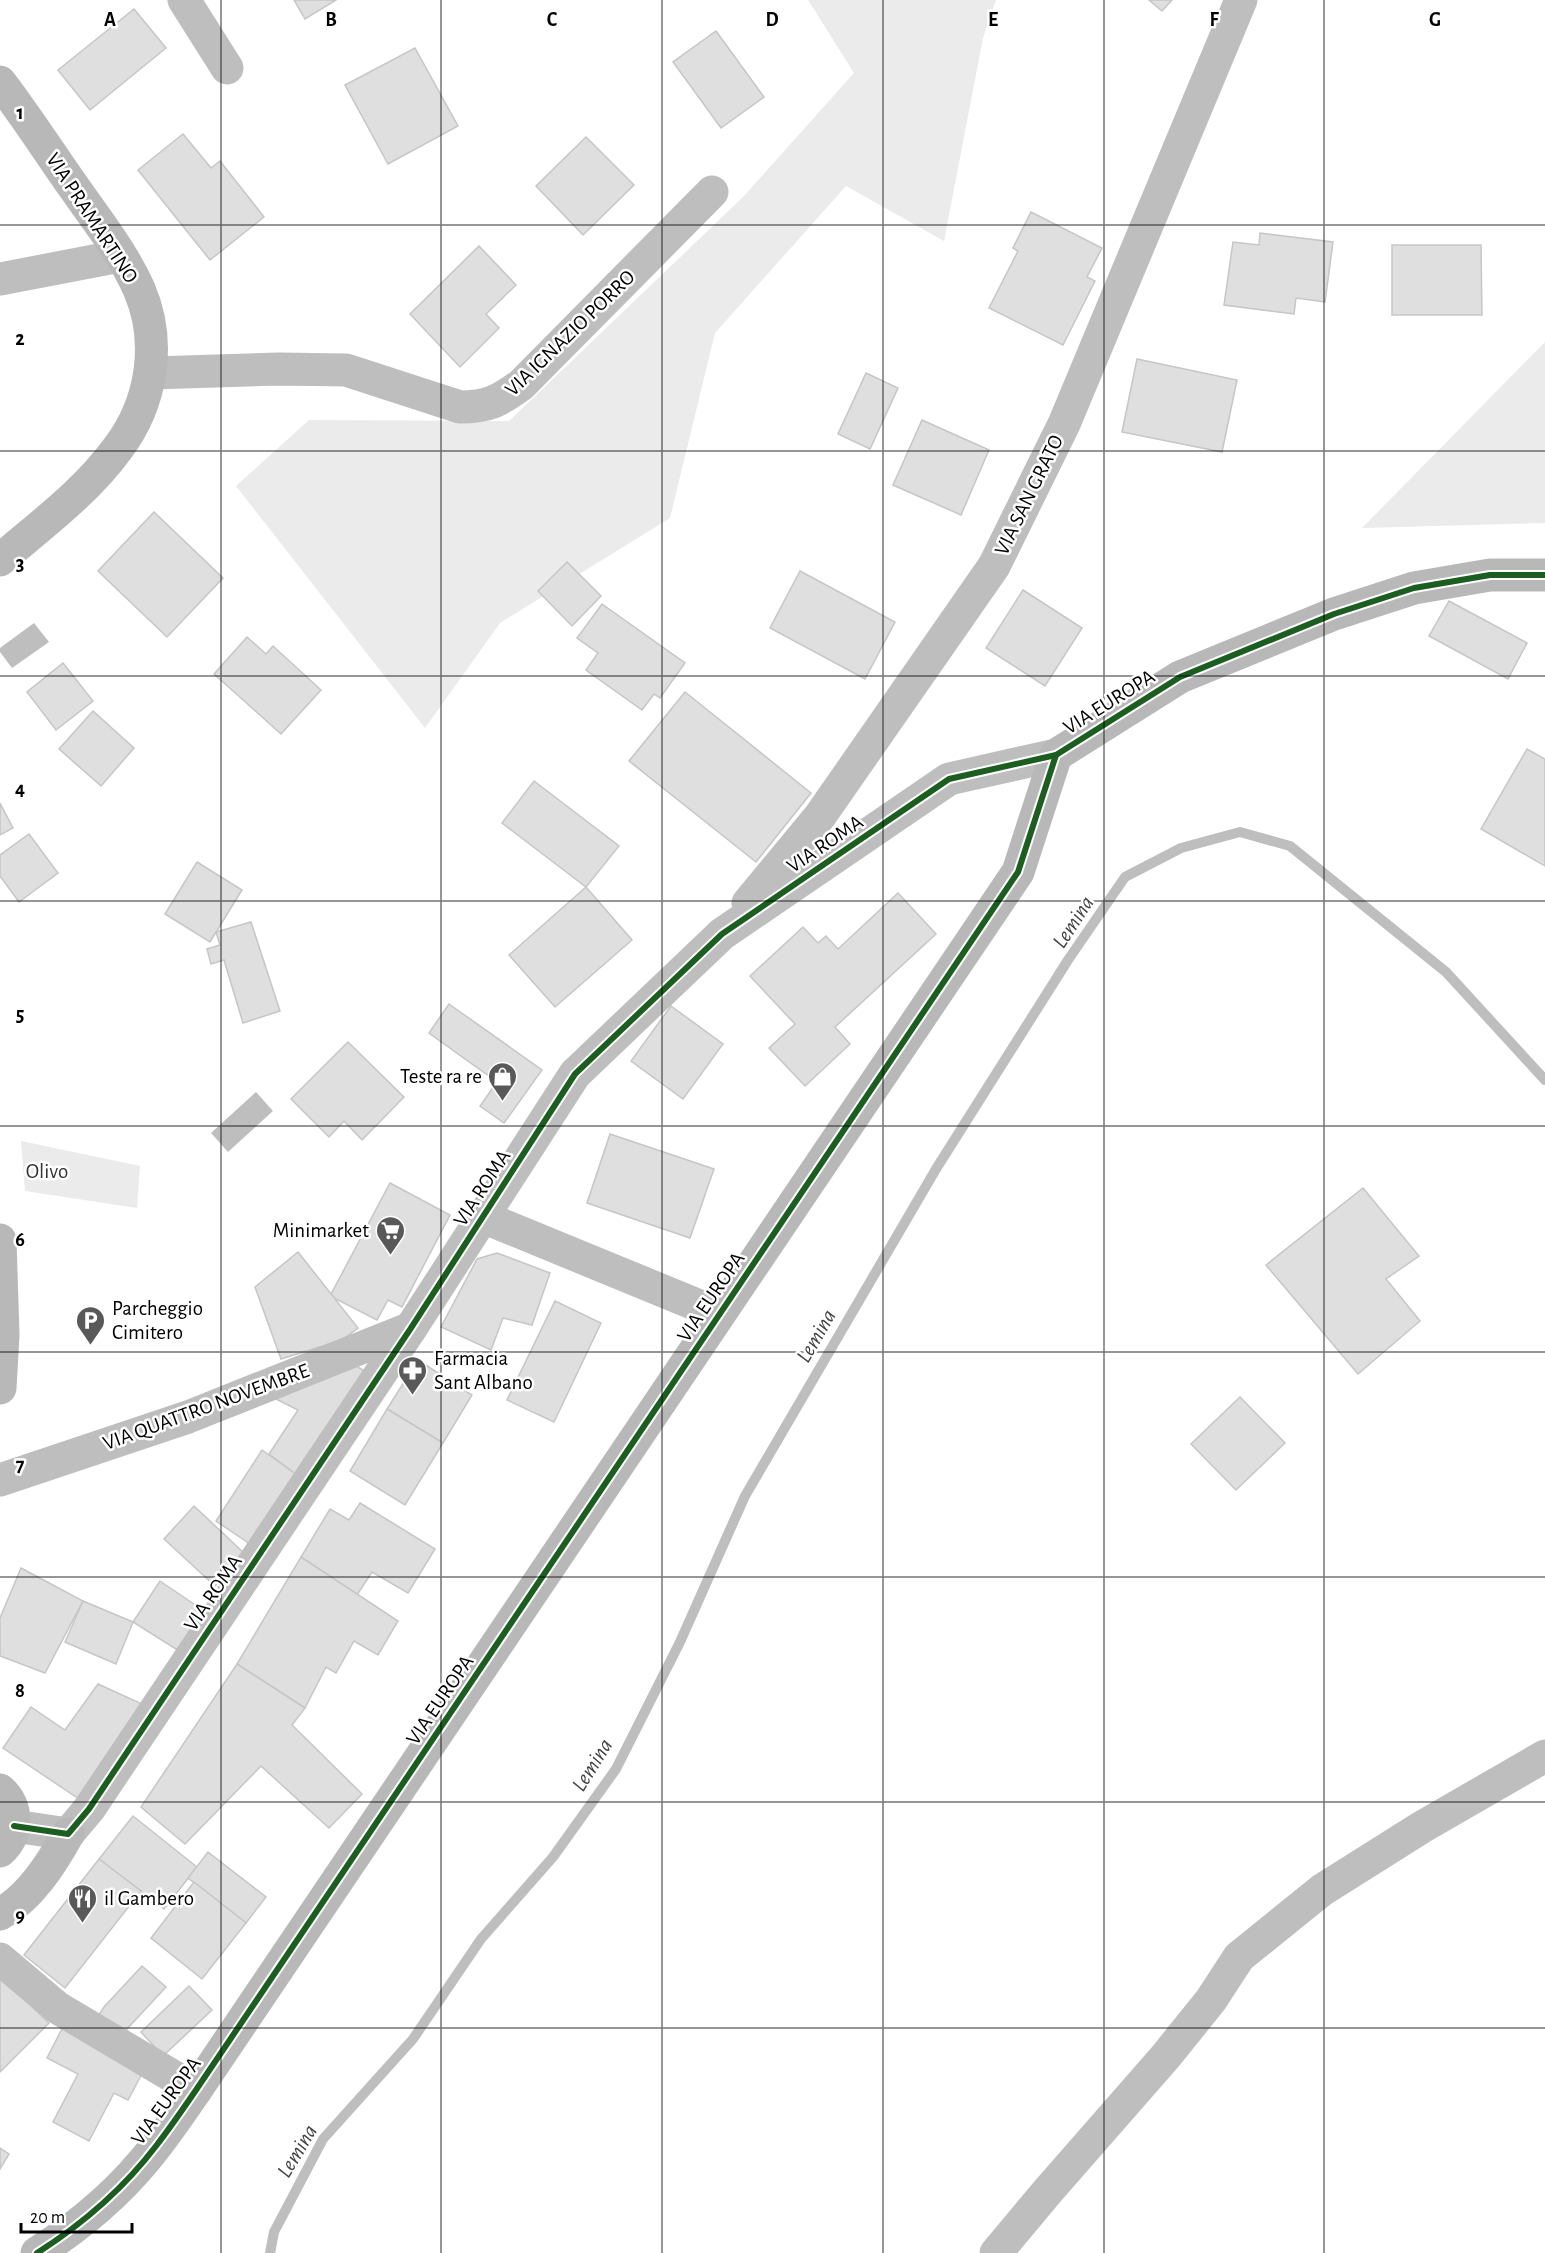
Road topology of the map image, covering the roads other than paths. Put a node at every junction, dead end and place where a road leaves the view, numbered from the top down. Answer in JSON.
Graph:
{"nodes":[{"id":1,"x":184,"y":0,"type":"edge"},
{"id":2,"x":1240,"y":0,"type":"edge"},
{"id":3,"x":227,"y":68,"type":"dead end"},
{"id":4,"x":0,"y":82,"type":"edge"},
{"id":5,"x":712,"y":192,"type":"dead end"},
{"id":6,"x":120,"y":256,"type":"junction"},
{"id":7,"x":0,"y":279,"type":"edge"},
{"id":8,"x":152,"y":373,"type":"junction"},
{"id":9,"x":0,"y":560,"type":"edge"},
{"id":10,"x":1545,"y":575,"type":"edge"},
{"id":11,"x":1056,"y":755,"type":"junction"},
{"id":12,"x":722,"y":934,"type":"junction"},
{"id":13,"x":483,"y":1217,"type":"junction"},
{"id":14,"x":0,"y":1240,"type":"edge"},
{"id":15,"x":719,"y":1314,"type":"junction"},
{"id":16,"x":411,"y":1328,"type":"junction"},
{"id":17,"x":0,"y":1388,"type":"edge"},
{"id":18,"x":0,"y":1480,"type":"edge"},
{"id":19,"x":1545,"y":1756,"type":"edge"},
{"id":20,"x":0,"y":1790,"type":"edge"},
{"id":21,"x":68,"y":1834,"type":"junction"},
{"id":22,"x":7,"y":1838,"type":"edge"},
{"id":23,"x":0,"y":1914,"type":"edge"},
{"id":24,"x":0,"y":1959,"type":"edge"},
{"id":25,"x":196,"y":2090,"type":"junction"},
{"id":26,"x":37,"y":2253,"type":"edge"},
{"id":27,"x":996,"y":2253,"type":"edge"}],
"edges":[{"from":1,"to":3,"type":"street"},
{"from":2,"to":12,"type":"street","name":"VIA SAN GRATO"},
{"from":4,"to":6,"type":"street","name":"VIA PRAMARTINO"},
{"from":5,"to":8,"type":"street","name":"VIA IGNAZIO PORRO"},
{"from":6,"to":7,"type":"street"},
{"from":6,"to":8,"type":"street","name":"VIA PRAMARTINO"},
{"from":8,"to":9,"type":"street","name":"VIA PRAMARTINO"},
{"from":10,"to":11,"type":"street","name":"VIA EUROPA"},
{"from":11,"to":12,"type":"street","name":"VIA ROMA"},
{"from":11,"to":15,"type":"street","name":"VIA EUROPA"},
{"from":12,"to":13,"type":"street","name":"VIA ROMA"},
{"from":13,"to":15,"type":"street"},
{"from":13,"to":16,"type":"street","name":"VIA ROMA"},
{"from":14,"to":17,"type":"street"},
{"from":15,"to":25,"type":"street","name":"VIA EUROPA"},
{"from":16,"to":18,"type":"street","name":"VIA QUATTRO NOVEMBRE"},
{"from":16,"to":21,"type":"street","name":"VIA ROMA"},
{"from":19,"to":27,"type":"street"},
{"from":20,"to":22,"type":"street"},
{"from":21,"to":22,"type":"street"},
{"from":21,"to":23,"type":"street"},
{"from":24,"to":25,"type":"street"},
{"from":25,"to":26,"type":"street","name":"VIA EUROPA"}]}
